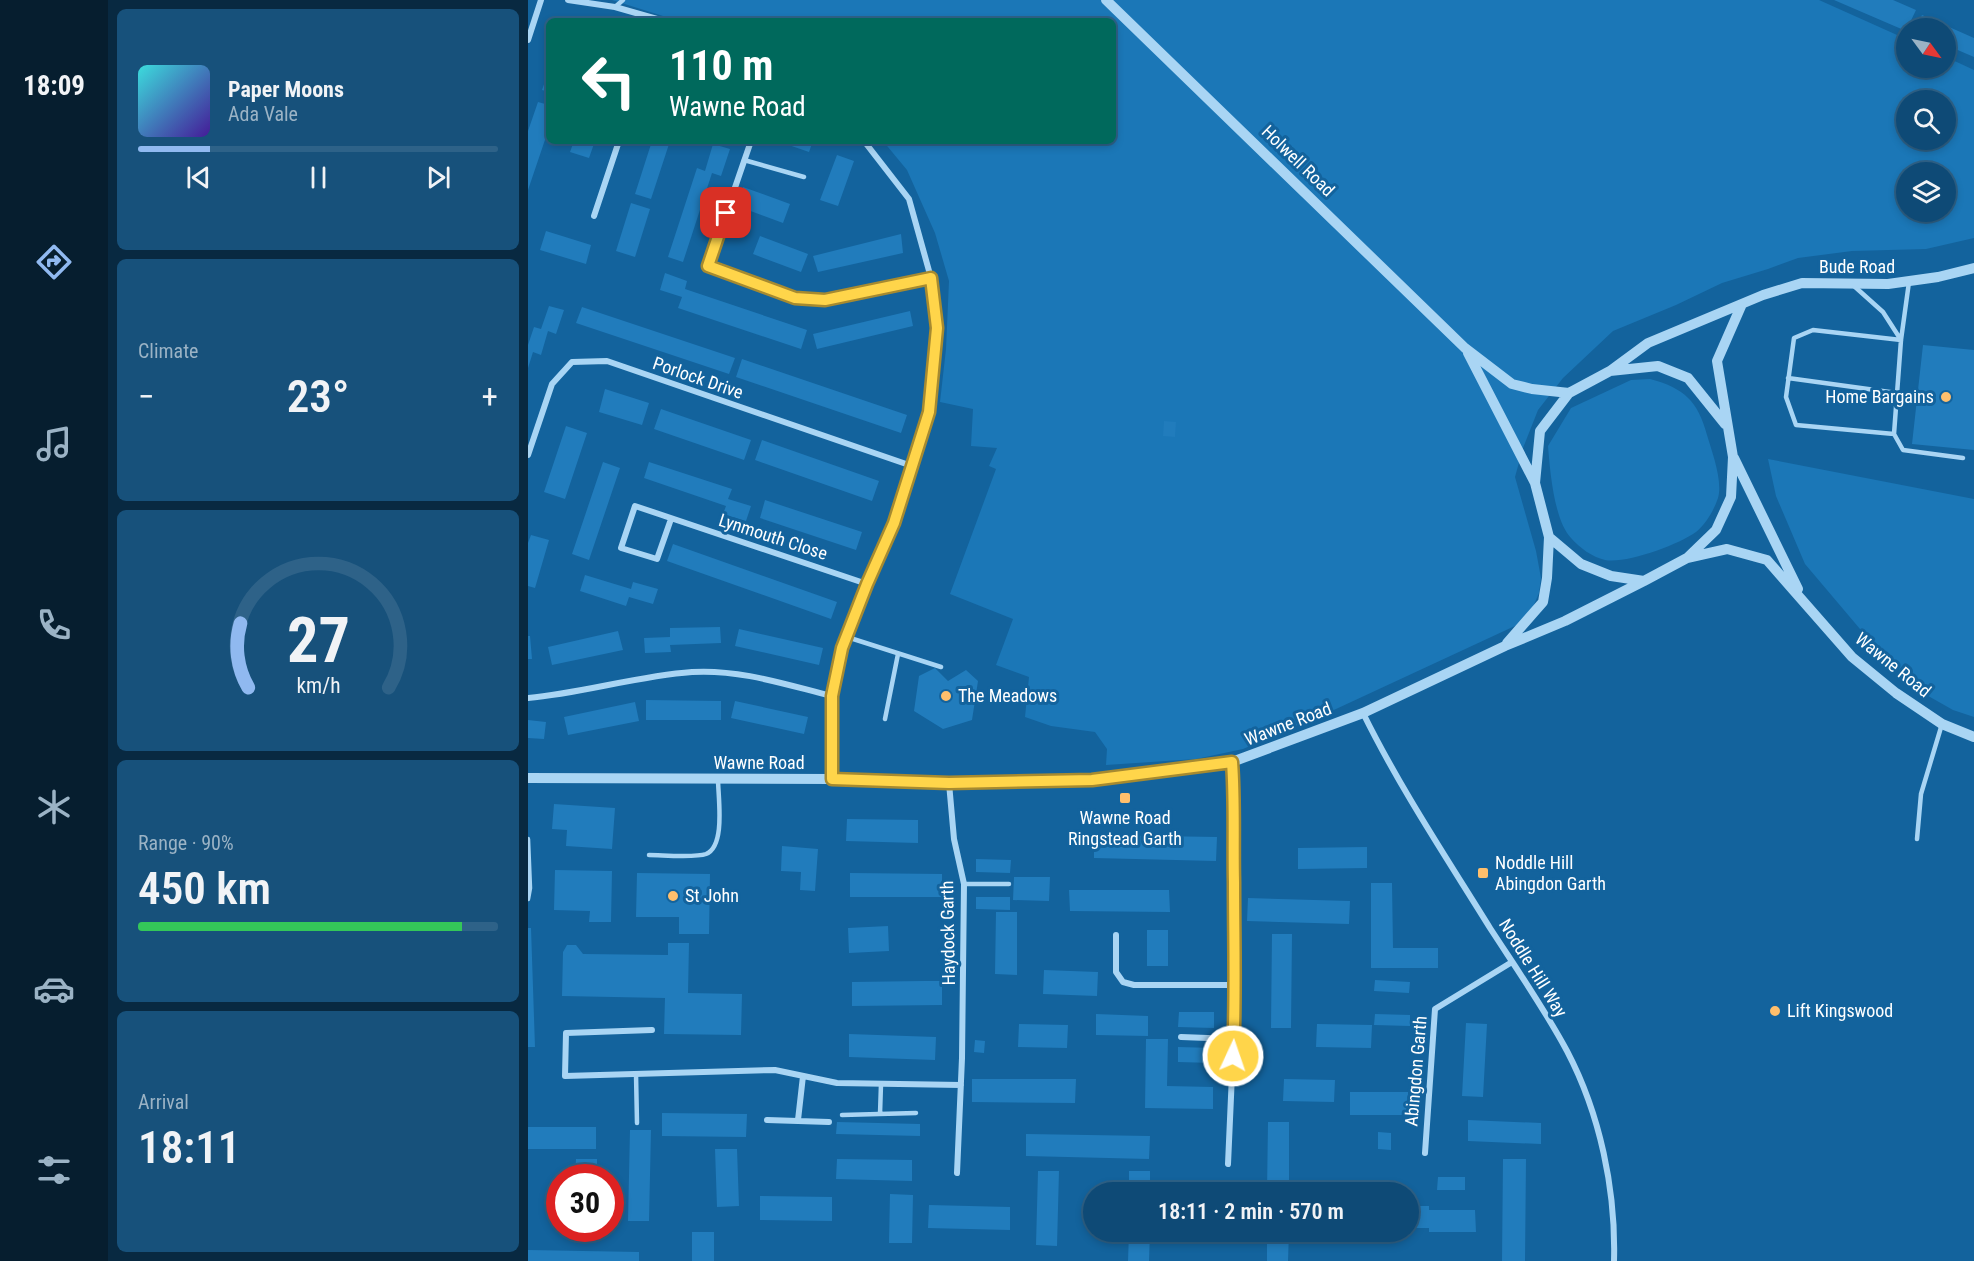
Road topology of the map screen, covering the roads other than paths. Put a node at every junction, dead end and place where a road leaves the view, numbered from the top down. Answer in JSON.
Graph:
{"nodes":[{"id":1,"x":541,"y":0,"type":"edge"},
{"id":2,"x":568,"y":0,"type":"edge"},
{"id":3,"x":623,"y":0,"type":"edge"},
{"id":4,"x":1106,"y":0,"type":"edge"},
{"id":5,"x":615,"y":7,"type":"junction"},
{"id":6,"x":654,"y":18,"type":"edge"},
{"id":7,"x":528,"y":40,"type":"edge"},
{"id":8,"x":618,"y":144,"type":"edge"},
{"id":9,"x":750,"y":144,"type":"edge"},
{"id":10,"x":866,"y":144,"type":"edge"},
{"id":11,"x":744,"y":160,"type":"junction"},
{"id":12,"x":804,"y":177,"type":"dead end"},
{"id":13,"x":594,"y":216,"type":"dead end"},
{"id":14,"x":1974,"y":268,"type":"edge"},
{"id":15,"x":931,"y":278,"type":"junction"},
{"id":16,"x":1909,"y":282,"type":"junction"},
{"id":17,"x":1852,"y":284,"type":"junction"},
{"id":18,"x":1742,"y":304,"type":"junction"},
{"id":19,"x":1901,"y":340,"type":"junction"},
{"id":20,"x":1465,"y":348,"type":"junction"},
{"id":21,"x":1610,"y":371,"type":"junction"},
{"id":22,"x":1788,"y":378,"type":"junction"},
{"id":23,"x":1569,"y":393,"type":"junction"},
{"id":24,"x":1897,"y":393,"type":"junction"},
{"id":25,"x":1727,"y":426,"type":"junction"},
{"id":26,"x":1894,"y":434,"type":"junction"},
{"id":27,"x":528,"y":455,"type":"edge"},
{"id":28,"x":1733,"y":457,"type":"junction"},
{"id":29,"x":1963,"y":458,"type":"dead end"},
{"id":30,"x":912,"y":466,"type":"junction"},
{"id":31,"x":1535,"y":483,"type":"junction"},
{"id":32,"x":670,"y":519,"type":"junction"},
{"id":33,"x":1549,"y":537,"type":"junction"},
{"id":34,"x":1687,"y":558,"type":"junction"},
{"id":35,"x":1644,"y":581,"type":"junction"},
{"id":36,"x":867,"y":584,"type":"junction"},
{"id":37,"x":1804,"y":602,"type":"junction"},
{"id":38,"x":847,"y":637,"type":"junction"},
{"id":39,"x":1505,"y":646,"type":"junction"},
{"id":40,"x":898,"y":654,"type":"junction"},
{"id":41,"x":941,"y":667,"type":"dead end"},
{"id":42,"x":832,"y":696,"type":"junction"},
{"id":43,"x":528,"y":698,"type":"edge"},
{"id":44,"x":1363,"y":713,"type":"junction"},
{"id":45,"x":885,"y":719,"type":"dead end"},
{"id":46,"x":1942,"y":724,"type":"junction"},
{"id":47,"x":1974,"y":737,"type":"edge"},
{"id":48,"x":1232,"y":762,"type":"junction"},
{"id":49,"x":528,"y":778,"type":"edge"},
{"id":50,"x":718,"y":779,"type":"junction"},
{"id":51,"x":832,"y":779,"type":"junction"},
{"id":52,"x":949,"y":783,"type":"junction"},
{"id":53,"x":528,"y":839,"type":"edge"},
{"id":54,"x":1917,"y":839,"type":"dead end"},
{"id":55,"x":649,"y":855,"type":"dead end"},
{"id":56,"x":964,"y":884,"type":"junction"},
{"id":57,"x":1009,"y":884,"type":"dead end"},
{"id":58,"x":528,"y":899,"type":"edge"},
{"id":59,"x":1116,"y":935,"type":"dead end"},
{"id":60,"x":1512,"y":962,"type":"junction"},
{"id":61,"x":1236,"y":985,"type":"junction"},
{"id":62,"x":652,"y":1030,"type":"dead end"},
{"id":63,"x":1180,"y":1037,"type":"dead end"},
{"id":64,"x":1234,"y":1039,"type":"junction"},
{"id":65,"x":636,"y":1074,"type":"junction"},
{"id":66,"x":803,"y":1076,"type":"junction"},
{"id":67,"x":881,"y":1084,"type":"junction"},
{"id":68,"x":961,"y":1085,"type":"junction"},
{"id":69,"x":916,"y":1113,"type":"dead end"},
{"id":70,"x":880,"y":1114,"type":"junction"},
{"id":71,"x":842,"y":1115,"type":"dead end"},
{"id":72,"x":767,"y":1120,"type":"dead end"},
{"id":73,"x":798,"y":1120,"type":"junction"},
{"id":74,"x":829,"y":1122,"type":"dead end"},
{"id":75,"x":637,"y":1123,"type":"dead end"},
{"id":76,"x":1425,"y":1153,"type":"dead end"},
{"id":77,"x":1228,"y":1164,"type":"dead end"},
{"id":78,"x":957,"y":1173,"type":"dead end"},
{"id":79,"x":1614,"y":1261,"type":"edge"}],
"edges":[{"from":1,"to":7,"type":"street"},
{"from":2,"to":5,"type":"street"},
{"from":3,"to":5,"type":"lane"},
{"from":4,"to":20,"type":"street","name":"Holwell Road"},
{"from":5,"to":6,"type":"street"},
{"from":8,"to":13,"type":"street"},
{"from":9,"to":11,"type":"street"},
{"from":10,"to":15,"type":"street"},
{"from":11,"to":12,"type":"lane"},
{"from":11,"to":15,"type":"street"},
{"from":14,"to":16,"type":"street","name":"Bude Road"},
{"from":15,"to":30,"type":"street"},
{"from":16,"to":17,"type":"street","name":"Bude Road"},
{"from":16,"to":19,"type":"lane"},
{"from":17,"to":18,"type":"street","name":"Bude Road"},
{"from":17,"to":19,"type":"lane"},
{"from":18,"to":21,"type":"street","name":"Bude Road"},
{"from":18,"to":25,"type":"street"},
{"from":19,"to":22,"type":"lane"},
{"from":19,"to":24,"type":"lane"},
{"from":20,"to":23,"type":"street","name":"Holwell Road"},
{"from":20,"to":31,"type":"street","name":"Holwell Road"},
{"from":21,"to":23,"type":"street"},
{"from":21,"to":25,"type":"street"},
{"from":22,"to":24,"type":"lane"},
{"from":22,"to":26,"type":"lane"},
{"from":23,"to":31,"type":"street"},
{"from":24,"to":26,"type":"lane"},
{"from":25,"to":28,"type":"street"},
{"from":26,"to":29,"type":"lane"},
{"from":27,"to":30,"type":"street","name":"Porlock Drive"},
{"from":28,"to":34,"type":"street"},
{"from":28,"to":37,"type":"street","name":"Wawne Road"},
{"from":30,"to":36,"type":"street"},
{"from":31,"to":33,"type":"street"},
{"from":32,"to":32,"type":"street","name":"Lynmouth Close"},
{"from":32,"to":36,"type":"street","name":"Lynmouth Close"},
{"from":33,"to":35,"type":"street"},
{"from":33,"to":39,"type":"street","name":"Wawne Road"},
{"from":34,"to":35,"type":"street"},
{"from":34,"to":37,"type":"street","name":"Wawne Road"},
{"from":35,"to":39,"type":"street","name":"Wawne Road"},
{"from":36,"to":38,"type":"street"},
{"from":37,"to":46,"type":"street","name":"Wawne Road"},
{"from":38,"to":40,"type":"lane"},
{"from":38,"to":42,"type":"street"},
{"from":39,"to":44,"type":"street","name":"Wawne Road"},
{"from":40,"to":41,"type":"lane"},
{"from":40,"to":45,"type":"lane"},
{"from":42,"to":43,"type":"street"},
{"from":42,"to":51,"type":"street"},
{"from":44,"to":48,"type":"street","name":"Wawne Road"},
{"from":44,"to":60,"type":"street","name":"Noddle Hill Way"},
{"from":46,"to":47,"type":"street","name":"Wawne Road"},
{"from":46,"to":54,"type":"lane"},
{"from":48,"to":52,"type":"street","name":"Wawne Road"},
{"from":48,"to":61,"type":"street"},
{"from":49,"to":50,"type":"street","name":"Wawne Road"},
{"from":50,"to":51,"type":"street","name":"Wawne Road"},
{"from":50,"to":55,"type":"lane"},
{"from":51,"to":52,"type":"street","name":"Wawne Road"},
{"from":52,"to":56,"type":"street","name":"Haydock Garth"},
{"from":53,"to":58,"type":"lane"},
{"from":56,"to":57,"type":"lane"},
{"from":56,"to":68,"type":"street","name":"Haydock Garth"},
{"from":59,"to":61,"type":"street"},
{"from":60,"to":76,"type":"street","name":"Abingdon Garth"},
{"from":60,"to":79,"type":"street","name":"Noddle Hill Way"},
{"from":61,"to":64,"type":"street"},
{"from":62,"to":65,"type":"street"},
{"from":63,"to":64,"type":"street"},
{"from":64,"to":77,"type":"street"},
{"from":65,"to":66,"type":"street"},
{"from":65,"to":75,"type":"lane"},
{"from":66,"to":67,"type":"street"},
{"from":66,"to":73,"type":"street"},
{"from":67,"to":68,"type":"street"},
{"from":67,"to":70,"type":"lane"},
{"from":68,"to":78,"type":"street","name":"Haydock Garth"},
{"from":69,"to":70,"type":"lane"},
{"from":70,"to":71,"type":"lane"},
{"from":72,"to":73,"type":"street"},
{"from":73,"to":74,"type":"street"}]}
